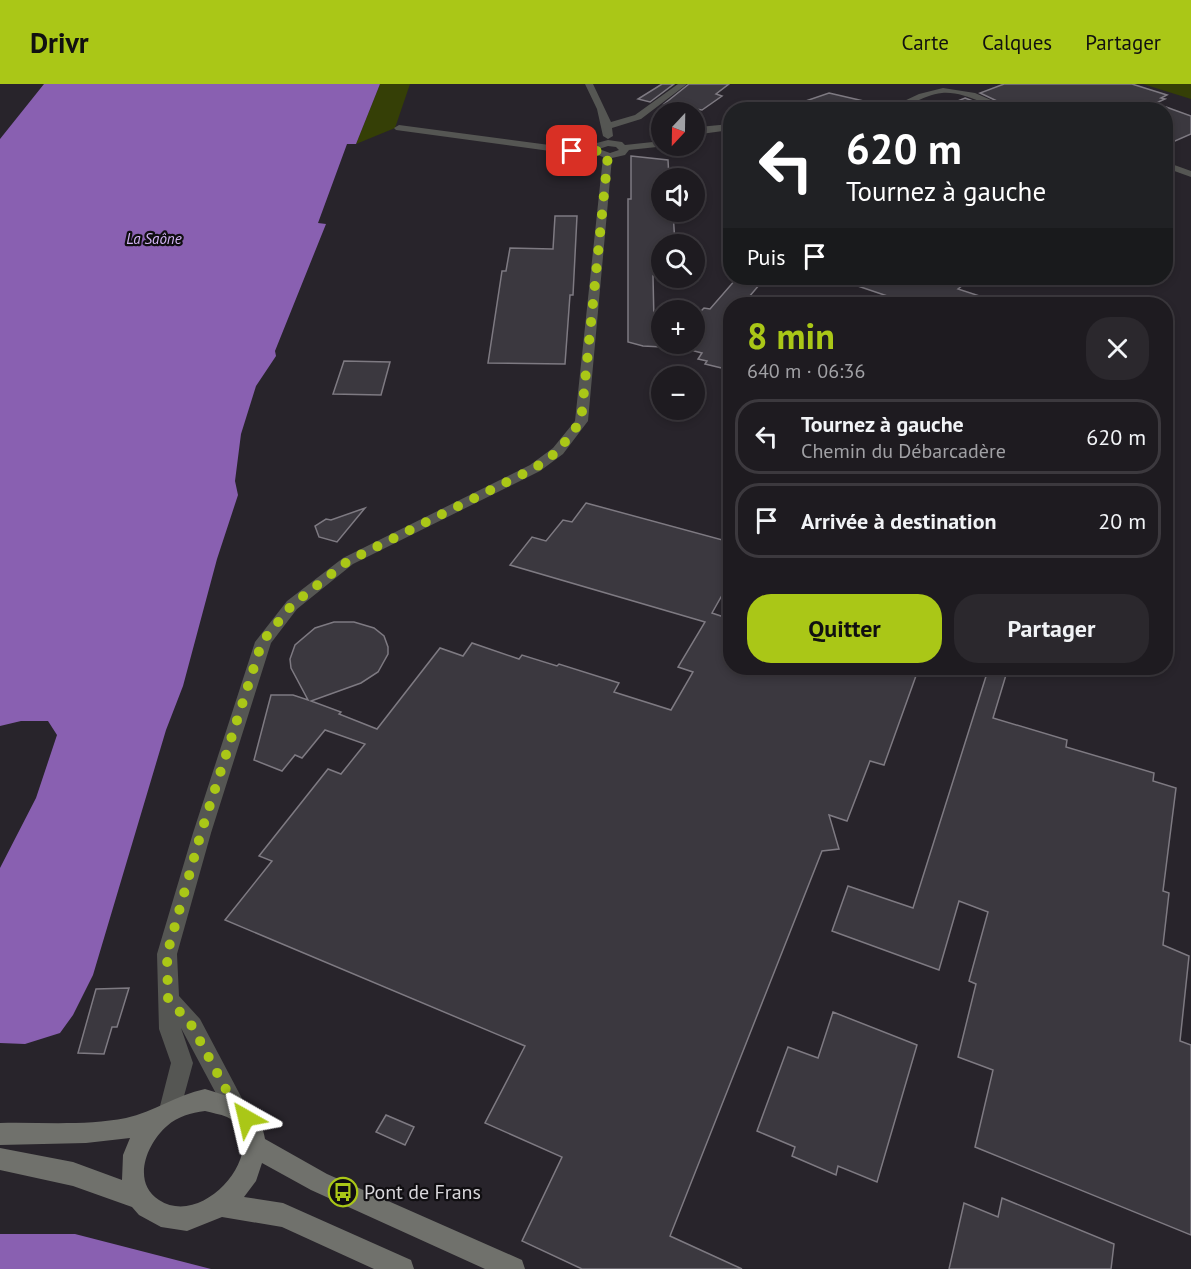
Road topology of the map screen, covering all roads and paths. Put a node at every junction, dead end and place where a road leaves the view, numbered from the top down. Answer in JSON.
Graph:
{"nodes":[{"id":1,"x":589,"y":84,"type":"edge"},
{"id":2,"x":683,"y":84,"type":"edge"},
{"id":3,"x":909,"y":102,"type":"edge"},
{"id":4,"x":987,"y":102,"type":"edge"},
{"id":5,"x":607,"y":126,"type":"junction"},
{"id":6,"x":399,"y":128,"type":"dead end"},
{"id":7,"x":723,"y":128,"type":"edge"},
{"id":8,"x":705,"y":129,"type":"edge"},
{"id":9,"x":651,"y":145,"type":"edge"},
{"id":10,"x":604,"y":150,"type":"junction"},
{"id":11,"x":1173,"y":168,"type":"edge"},
{"id":12,"x":1191,"y":174,"type":"edge"},
{"id":13,"x":168,"y":998,"type":"junction"},
{"id":14,"x":236,"y":1108,"type":"junction"},
{"id":15,"x":164,"y":1115,"type":"junction"},
{"id":16,"x":0,"y":1134,"type":"edge"},
{"id":17,"x":255,"y":1146,"type":"junction"},
{"id":18,"x":0,"y":1159,"type":"edge"},
{"id":19,"x":138,"y":1197,"type":"junction"},
{"id":20,"x":221,"y":1205,"type":"junction"},
{"id":21,"x":402,"y":1269,"type":"edge"},
{"id":22,"x":513,"y":1269,"type":"edge"}],
"edges":[{"from":1,"to":5,"type":"street"},
{"from":2,"to":5,"type":"street"},
{"from":3,"to":4,"type":"street"},
{"from":5,"to":10,"type":"street"},
{"from":6,"to":10,"type":"street"},
{"from":7,"to":8,"type":"street"},
{"from":9,"to":10,"type":"street"},
{"from":10,"to":13,"type":"street"},
{"from":11,"to":12,"type":"street"},
{"from":13,"to":14,"type":"street"},
{"from":13,"to":15,"type":"street"},
{"from":14,"to":15,"type":"main road"},
{"from":14,"to":17,"type":"main road"},
{"from":15,"to":16,"type":"main road"},
{"from":15,"to":19,"type":"main road"},
{"from":17,"to":20,"type":"main road"},
{"from":17,"to":22,"type":"main road"},
{"from":18,"to":19,"type":"main road"},
{"from":19,"to":20,"type":"main road"},
{"from":20,"to":21,"type":"main road"}]}
